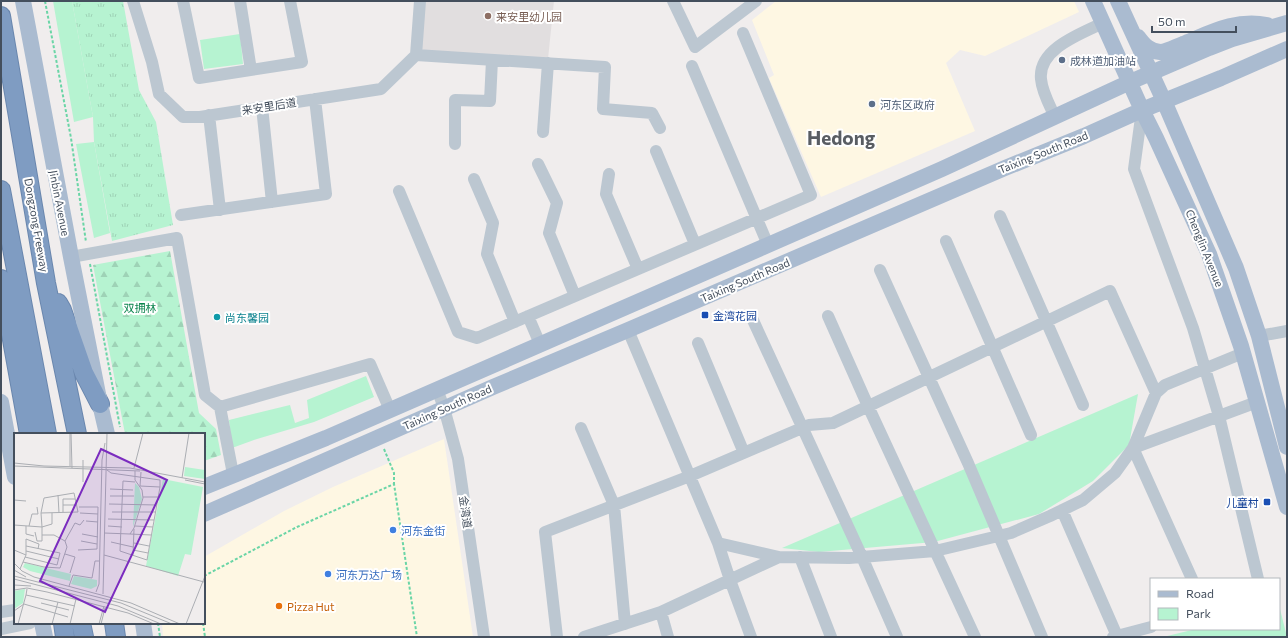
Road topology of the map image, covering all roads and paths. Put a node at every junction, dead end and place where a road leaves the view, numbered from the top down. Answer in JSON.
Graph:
{"nodes":[{"id":1,"x":23,"y":1,"type":"edge"},
{"id":2,"x":45,"y":1,"type":"edge"},
{"id":3,"x":133,"y":1,"type":"edge"},
{"id":4,"x":183,"y":1,"type":"edge"},
{"id":5,"x":240,"y":1,"type":"edge"},
{"id":6,"x":290,"y":1,"type":"edge"},
{"id":7,"x":420,"y":1,"type":"edge"},
{"id":8,"x":672,"y":1,"type":"edge"},
{"id":9,"x":1093,"y":1,"type":"edge"},
{"id":10,"x":1118,"y":1,"type":"edge"},
{"id":11,"x":751,"y":3,"type":"edge"},
{"id":12,"x":1,"y":16,"type":"edge"},
{"id":13,"x":1280,"y":24,"type":"edge"},
{"id":14,"x":1129,"y":27,"type":"junction"},
{"id":15,"x":1105,"y":29,"type":"junction"},
{"id":16,"x":743,"y":33,"type":"dead end"},
{"id":17,"x":1287,"y":49,"type":"edge"},
{"id":18,"x":416,"y":55,"type":"junction"},
{"id":19,"x":492,"y":60,"type":"junction"},
{"id":20,"x":548,"y":63,"type":"junction"},
{"id":21,"x":692,"y":66,"type":"dead end"},
{"id":22,"x":251,"y":70,"type":"junction"},
{"id":23,"x":1148,"y":91,"type":"junction"},
{"id":24,"x":315,"y":99,"type":"junction"},
{"id":25,"x":262,"y":107,"type":"junction"},
{"id":26,"x":209,"y":115,"type":"junction"},
{"id":27,"x":1055,"y":117,"type":"junction"},
{"id":28,"x":660,"y":128,"type":"dead end"},
{"id":29,"x":543,"y":132,"type":"dead end"},
{"id":30,"x":455,"y":144,"type":"dead end"},
{"id":31,"x":656,"y":150,"type":"dead end"},
{"id":32,"x":538,"y":164,"type":"dead end"},
{"id":33,"x":609,"y":174,"type":"dead end"},
{"id":34,"x":474,"y":179,"type":"dead end"},
{"id":35,"x":1,"y":190,"type":"edge"},
{"id":36,"x":399,"y":191,"type":"dead end"},
{"id":37,"x":272,"y":202,"type":"junction"},
{"id":38,"x":220,"y":210,"type":"junction"},
{"id":39,"x":181,"y":215,"type":"dead end"},
{"id":40,"x":1000,"y":216,"type":"dead end"},
{"id":41,"x":756,"y":218,"type":"junction"},
{"id":42,"x":946,"y":241,"type":"dead end"},
{"id":43,"x":695,"y":244,"type":"junction"},
{"id":44,"x":768,"y":245,"type":"junction"},
{"id":45,"x":88,"y":254,"type":"junction"},
{"id":46,"x":71,"y":257,"type":"junction"},
{"id":47,"x":638,"y":269,"type":"junction"},
{"id":48,"x":880,"y":270,"type":"dead end"},
{"id":49,"x":2,"y":283,"type":"edge"},
{"id":50,"x":46,"y":283,"type":"junction"},
{"id":51,"x":575,"y":296,"type":"junction"},
{"id":52,"x":528,"y":316,"type":"junction"},
{"id":53,"x":828,"y":316,"type":"dead end"},
{"id":54,"x":752,"y":318,"type":"dead end"},
{"id":55,"x":1046,"y":321,"type":"junction"},
{"id":56,"x":515,"y":322,"type":"junction"},
{"id":57,"x":628,"y":330,"type":"junction"},
{"id":58,"x":1287,"y":331,"type":"edge"},
{"id":59,"x":1259,"y":336,"type":"junction"},
{"id":60,"x":698,"y":343,"type":"dead end"},
{"id":61,"x":540,"y":344,"type":"junction"},
{"id":62,"x":992,"y":347,"type":"junction"},
{"id":63,"x":1243,"y":353,"type":"junction"},
{"id":64,"x":1205,"y":369,"type":"junction"},
{"id":65,"x":929,"y":377,"type":"junction"},
{"id":66,"x":437,"y":389,"type":"junction"},
{"id":67,"x":1156,"y":393,"type":"junction"},
{"id":68,"x":1,"y":402,"type":"edge"},
{"id":69,"x":1257,"y":402,"type":"junction"},
{"id":70,"x":100,"y":404,"type":"junction"},
{"id":71,"x":1083,"y":405,"type":"dead end"},
{"id":72,"x":868,"y":406,"type":"junction"},
{"id":73,"x":220,"y":407,"type":"junction"},
{"id":74,"x":444,"y":408,"type":"junction"},
{"id":75,"x":390,"y":410,"type":"junction"},
{"id":76,"x":1219,"y":416,"type":"junction"},
{"id":77,"x":581,"y":428,"type":"dead end"},
{"id":78,"x":802,"y":428,"type":"junction"},
{"id":79,"x":29,"y":433,"type":"edge"},
{"id":80,"x":47,"y":433,"type":"edge"},
{"id":81,"x":77,"y":433,"type":"edge"},
{"id":82,"x":107,"y":433,"type":"edge"},
{"id":83,"x":122,"y":433,"type":"edge"},
{"id":84,"x":1031,"y":435,"type":"dead end"},
{"id":85,"x":379,"y":437,"type":"junction"},
{"id":86,"x":1287,"y":447,"type":"edge"},
{"id":87,"x":1133,"y":448,"type":"junction"},
{"id":88,"x":744,"y":453,"type":"junction"},
{"id":89,"x":14,"y":472,"type":"edge"},
{"id":90,"x":232,"y":474,"type":"junction"},
{"id":91,"x":690,"y":476,"type":"junction"},
{"id":92,"x":394,"y":484,"type":"junction"},
{"id":93,"x":205,"y":487,"type":"edge"},
{"id":94,"x":614,"y":505,"type":"junction"},
{"id":95,"x":1287,"y":507,"type":"edge"},
{"id":96,"x":1062,"y":510,"type":"junction"},
{"id":97,"x":205,"y":514,"type":"edge"},
{"id":98,"x":998,"y":535,"type":"junction"},
{"id":99,"x":718,"y":543,"type":"junction"},
{"id":100,"x":935,"y":551,"type":"junction"},
{"id":101,"x":779,"y":557,"type":"junction"},
{"id":102,"x":800,"y":557,"type":"junction"},
{"id":103,"x":862,"y":557,"type":"junction"},
{"id":104,"x":205,"y":575,"type":"edge"},
{"id":105,"x":1192,"y":578,"type":"edge"},
{"id":106,"x":1258,"y":578,"type":"edge"},
{"id":107,"x":730,"y":580,"type":"junction"},
{"id":108,"x":14,"y":610,"type":"edge"},
{"id":109,"x":1,"y":612,"type":"edge"},
{"id":110,"x":662,"y":612,"type":"junction"},
{"id":111,"x":25,"y":624,"type":"edge"},
{"id":112,"x":42,"y":624,"type":"edge"},
{"id":113,"x":62,"y":624,"type":"edge"},
{"id":114,"x":81,"y":624,"type":"edge"},
{"id":115,"x":114,"y":624,"type":"edge"},
{"id":116,"x":143,"y":624,"type":"edge"},
{"id":117,"x":158,"y":624,"type":"edge"},
{"id":118,"x":204,"y":624,"type":"edge"},
{"id":119,"x":625,"y":624,"type":"junction"},
{"id":120,"x":1150,"y":627,"type":"edge"},
{"id":121,"x":1,"y":629,"type":"edge"},
{"id":122,"x":604,"y":634,"type":"edge"},
{"id":123,"x":1115,"y":636,"type":"edge"},
{"id":124,"x":45,"y":637,"type":"edge"},
{"id":125,"x":65,"y":637,"type":"edge"},
{"id":126,"x":84,"y":637,"type":"edge"},
{"id":127,"x":116,"y":637,"type":"edge"},
{"id":128,"x":145,"y":637,"type":"edge"},
{"id":129,"x":160,"y":637,"type":"edge"},
{"id":130,"x":205,"y":637,"type":"edge"},
{"id":131,"x":417,"y":637,"type":"edge"},
{"id":132,"x":484,"y":637,"type":"edge"},
{"id":133,"x":557,"y":637,"type":"edge"},
{"id":134,"x":584,"y":637,"type":"edge"},
{"id":135,"x":668,"y":637,"type":"edge"},
{"id":136,"x":752,"y":637,"type":"edge"},
{"id":137,"x":831,"y":637,"type":"edge"},
{"id":138,"x":897,"y":637,"type":"edge"},
{"id":139,"x":975,"y":637,"type":"edge"},
{"id":140,"x":1042,"y":637,"type":"edge"}],
"edges":[{"from":1,"to":46,"type":"main road","name":"Jinbin Avenue"},
{"from":2,"to":45,"type":"path"},
{"from":3,"to":26,"type":"street","name":"来安里后道"},
{"from":4,"to":22,"type":"street"},
{"from":5,"to":22,"type":"street"},
{"from":6,"to":22,"type":"street"},
{"from":7,"to":18,"type":"street"},
{"from":8,"to":11,"type":"street"},
{"from":9,"to":15,"type":"main road"},
{"from":10,"to":14,"type":"main road","name":"Chenglin Avenue"},
{"from":12,"to":50,"type":"highway","name":"Dongzong Freeway"},
{"from":13,"to":14,"type":"main road"},
{"from":13,"to":23,"type":"main road"},
{"from":14,"to":23,"type":"main road","name":"Chenglin Avenue"},
{"from":15,"to":23,"type":"main road"},
{"from":15,"to":27,"type":"street"},
{"from":16,"to":41,"type":"street"},
{"from":17,"to":23,"type":"main road","name":"Taixing South Road"},
{"from":18,"to":19,"type":"street"},
{"from":18,"to":24,"type":"street","name":"来安里后道"},
{"from":19,"to":20,"type":"street"},
{"from":19,"to":30,"type":"street"},
{"from":20,"to":28,"type":"street"},
{"from":20,"to":29,"type":"street"},
{"from":21,"to":41,"type":"street"},
{"from":23,"to":27,"type":"main road","name":"Taixing South Road"},
{"from":23,"to":57,"type":"main road","name":"Taixing South Road"},
{"from":23,"to":59,"type":"main road","name":"Chenglin Avenue"},
{"from":23,"to":63,"type":"main road","name":"Chenglin Avenue"},
{"from":23,"to":64,"type":"street"},
{"from":24,"to":25,"type":"street","name":"来安里后道"},
{"from":24,"to":37,"type":"street"},
{"from":25,"to":26,"type":"street","name":"来安里后道"},
{"from":25,"to":37,"type":"street"},
{"from":26,"to":38,"type":"street"},
{"from":27,"to":44,"type":"main road","name":"Taixing South Road"},
{"from":31,"to":43,"type":"street"},
{"from":32,"to":51,"type":"street"},
{"from":33,"to":47,"type":"street"},
{"from":34,"to":56,"type":"street"},
{"from":35,"to":80,"type":"highway"},
{"from":36,"to":56,"type":"street"},
{"from":37,"to":38,"type":"street"},
{"from":38,"to":39,"type":"street"},
{"from":40,"to":55,"type":"street"},
{"from":41,"to":43,"type":"street"},
{"from":41,"to":44,"type":"street"},
{"from":42,"to":62,"type":"street"},
{"from":43,"to":47,"type":"street"},
{"from":44,"to":61,"type":"main road","name":"Taixing South Road"},
{"from":45,"to":46,"type":"street"},
{"from":45,"to":73,"type":"street"},
{"from":45,"to":83,"type":"path"},
{"from":46,"to":70,"type":"main road","name":"Jinbin Avenue"},
{"from":47,"to":51,"type":"street"},
{"from":48,"to":65,"type":"street"},
{"from":49,"to":79,"type":"highway"},
{"from":50,"to":70,"type":"highway"},
{"from":50,"to":81,"type":"highway","name":"Dongzong Freeway"},
{"from":51,"to":52,"type":"street"},
{"from":52,"to":56,"type":"street"},
{"from":52,"to":61,"type":"street"},
{"from":53,"to":72,"type":"street"},
{"from":54,"to":78,"type":"street"},
{"from":55,"to":62,"type":"street"},
{"from":55,"to":67,"type":"street"},
{"from":55,"to":71,"type":"street"},
{"from":57,"to":74,"type":"main road","name":"Taixing South Road"},
{"from":57,"to":91,"type":"street"},
{"from":58,"to":59,"type":"street"},
{"from":59,"to":86,"type":"main road","name":"Chenglin Avenue"},
{"from":60,"to":88,"type":"street"},
{"from":61,"to":66,"type":"main road","name":"Taixing South Road"},
{"from":62,"to":65,"type":"street"},
{"from":62,"to":84,"type":"street"},
{"from":63,"to":64,"type":"street"},
{"from":63,"to":69,"type":"main road","name":"Chenglin Avenue"},
{"from":64,"to":67,"type":"street"},
{"from":64,"to":76,"type":"street"},
{"from":65,"to":72,"type":"street"},
{"from":65,"to":98,"type":"street"},
{"from":66,"to":74,"type":"street","name":"金湾道"},
{"from":66,"to":75,"type":"main road","name":"Taixing South Road"},
{"from":67,"to":87,"type":"street"},
{"from":68,"to":89,"type":"main road"},
{"from":69,"to":76,"type":"street"},
{"from":69,"to":95,"type":"main road","name":"Chenglin Avenue"},
{"from":70,"to":82,"type":"main road","name":"Jinbin Avenue"},
{"from":72,"to":78,"type":"street"},
{"from":72,"to":100,"type":"street"},
{"from":73,"to":75,"type":"street"},
{"from":73,"to":90,"type":"street"},
{"from":74,"to":85,"type":"main road","name":"Taixing South Road"},
{"from":74,"to":132,"type":"street","name":"金湾道"},
{"from":75,"to":90,"type":"main road","name":"Taixing South Road"},
{"from":76,"to":87,"type":"street"},
{"from":76,"to":106,"type":"street"},
{"from":77,"to":94,"type":"street"},
{"from":78,"to":88,"type":"street"},
{"from":78,"to":103,"type":"street"},
{"from":85,"to":92,"type":"path"},
{"from":85,"to":97,"type":"main road","name":"Taixing South Road"},
{"from":87,"to":96,"type":"street"},
{"from":87,"to":105,"type":"street"},
{"from":88,"to":91,"type":"street"},
{"from":90,"to":93,"type":"main road","name":"Taixing South Road"},
{"from":91,"to":94,"type":"street"},
{"from":91,"to":99,"type":"street"},
{"from":92,"to":104,"type":"path"},
{"from":92,"to":131,"type":"path"},
{"from":94,"to":119,"type":"street"},
{"from":94,"to":133,"type":"street"},
{"from":96,"to":98,"type":"street"},
{"from":96,"to":123,"type":"street"},
{"from":98,"to":100,"type":"street"},
{"from":98,"to":140,"type":"street"},
{"from":99,"to":101,"type":"street"},
{"from":99,"to":107,"type":"street"},
{"from":100,"to":103,"type":"street"},
{"from":100,"to":139,"type":"street"},
{"from":101,"to":102,"type":"street"},
{"from":101,"to":107,"type":"street"},
{"from":102,"to":103,"type":"street"},
{"from":102,"to":137,"type":"street"},
{"from":103,"to":138,"type":"street"},
{"from":107,"to":110,"type":"street"},
{"from":107,"to":136,"type":"street"},
{"from":108,"to":109,"type":"street"},
{"from":110,"to":119,"type":"street"},
{"from":110,"to":135,"type":"street"},
{"from":111,"to":121,"type":"street"},
{"from":112,"to":124,"type":"main road"},
{"from":113,"to":125,"type":"highway"},
{"from":114,"to":126,"type":"highway"},
{"from":115,"to":127,"type":"highway"},
{"from":116,"to":128,"type":"main road"},
{"from":117,"to":129,"type":"path"},
{"from":118,"to":130,"type":"path"},
{"from":119,"to":122,"type":"street"},
{"from":120,"to":123,"type":"street"},
{"from":122,"to":134,"type":"street"}]}
